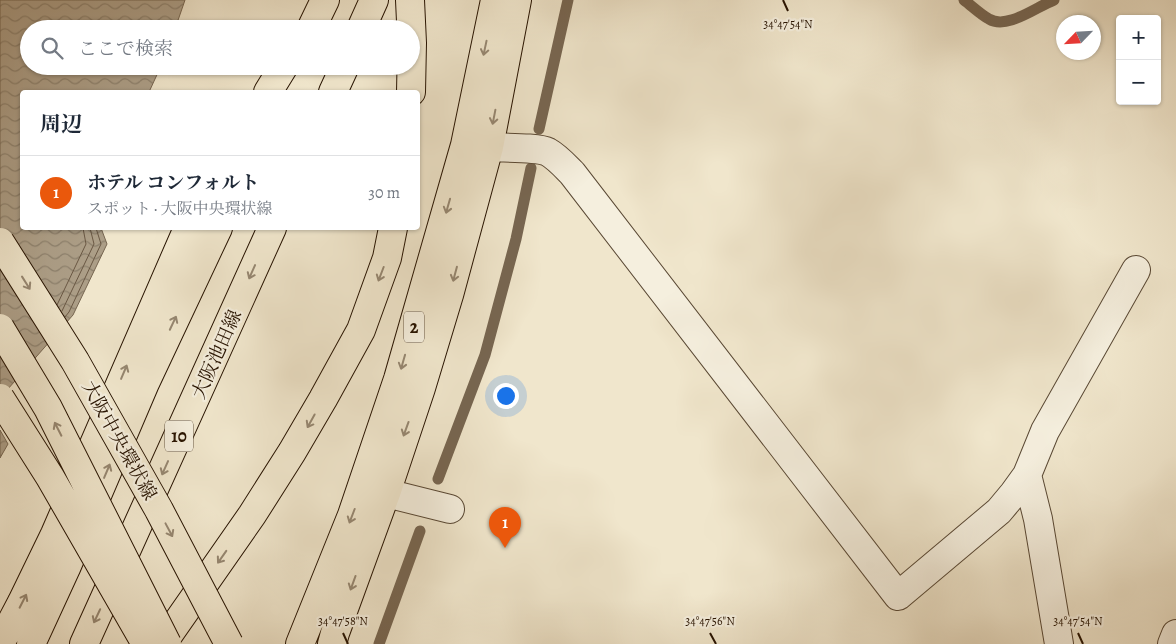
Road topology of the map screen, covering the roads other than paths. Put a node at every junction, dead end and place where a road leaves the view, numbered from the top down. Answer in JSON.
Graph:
{"nodes":[{"id":1,"x":374,"y":0,"type":"edge"},
{"id":2,"x":496,"y":0,"type":"edge"},
{"id":3,"x":517,"y":0,"type":"edge"},
{"id":4,"x":411,"y":5,"type":"edge"},
{"id":5,"x":365,"y":20,"type":"edge"},
{"id":6,"x":411,"y":20,"type":"edge"},
{"id":7,"x":278,"y":75,"type":"edge"},
{"id":8,"x":289,"y":75,"type":"edge"},
{"id":9,"x":341,"y":75,"type":"edge"},
{"id":10,"x":411,"y":75,"type":"edge"},
{"id":11,"x":269,"y":90,"type":"edge"},
{"id":12,"x":282,"y":90,"type":"edge"},
{"id":13,"x":334,"y":90,"type":"edge"},
{"id":14,"x":411,"y":90,"type":"edge"},
{"id":15,"x":488,"y":147,"type":"junction"},
{"id":16,"x":187,"y":230,"type":"edge"},
{"id":17,"x":217,"y":230,"type":"edge"},
{"id":18,"x":271,"y":230,"type":"edge"},
{"id":19,"x":393,"y":230,"type":"edge"},
{"id":20,"x":0,"y":242,"type":"edge"},
{"id":21,"x":1136,"y":270,"type":"dead end"},
{"id":22,"x":0,"y":328,"type":"edge"},
{"id":23,"x":0,"y":398,"type":"edge"},
{"id":24,"x":1027,"y":474,"type":"junction"},
{"id":25,"x":386,"y":493,"type":"junction"},
{"id":26,"x":450,"y":509,"type":"dead end"},
{"id":27,"x":1176,"y":634,"type":"edge"},
{"id":28,"x":0,"y":644,"type":"edge"},
{"id":29,"x":31,"y":644,"type":"edge"},
{"id":30,"x":84,"y":644,"type":"edge"},
{"id":31,"x":146,"y":644,"type":"edge"},
{"id":32,"x":162,"y":644,"type":"edge"},
{"id":33,"x":167,"y":644,"type":"edge"},
{"id":34,"x":229,"y":644,"type":"edge"},
{"id":35,"x":300,"y":644,"type":"edge"},
{"id":36,"x":332,"y":644,"type":"edge"},
{"id":37,"x":1059,"y":644,"type":"edge"},
{"id":38,"x":1172,"y":644,"type":"edge"}],
"edges":[{"from":1,"to":5,"type":"main road"},
{"from":2,"to":35,"type":"main road","number":"2","one_way":true},
{"from":3,"to":15,"type":"main road","number":"2","one_way":true},
{"from":4,"to":6,"type":"main road"},
{"from":7,"to":11,"type":"main road"},
{"from":8,"to":12,"type":"main road"},
{"from":9,"to":13,"type":"main road"},
{"from":10,"to":14,"type":"main road"},
{"from":15,"to":24,"type":"street"},
{"from":15,"to":25,"type":"main road","number":"2","one_way":true},
{"from":28,"to":16,"type":"main road","one_way":true},
{"from":29,"to":17,"type":"main road","one_way":true},
{"from":18,"to":30,"type":"main road","name":"大阪池田線","number":"10","one_way":true},
{"from":19,"to":32,"type":"main road","one_way":true},
{"from":20,"to":34,"type":"main road","name":"大阪中央環状線","one_way":true,"bridge":true},
{"from":21,"to":24,"type":"street"},
{"from":33,"to":22,"type":"main road","one_way":true,"bridge":true},
{"from":23,"to":31,"type":"main road","bridge":true},
{"from":24,"to":37,"type":"street"},
{"from":25,"to":26,"type":"street"},
{"from":25,"to":36,"type":"main road","number":"2","one_way":true},
{"from":27,"to":38,"type":"street"}]}
